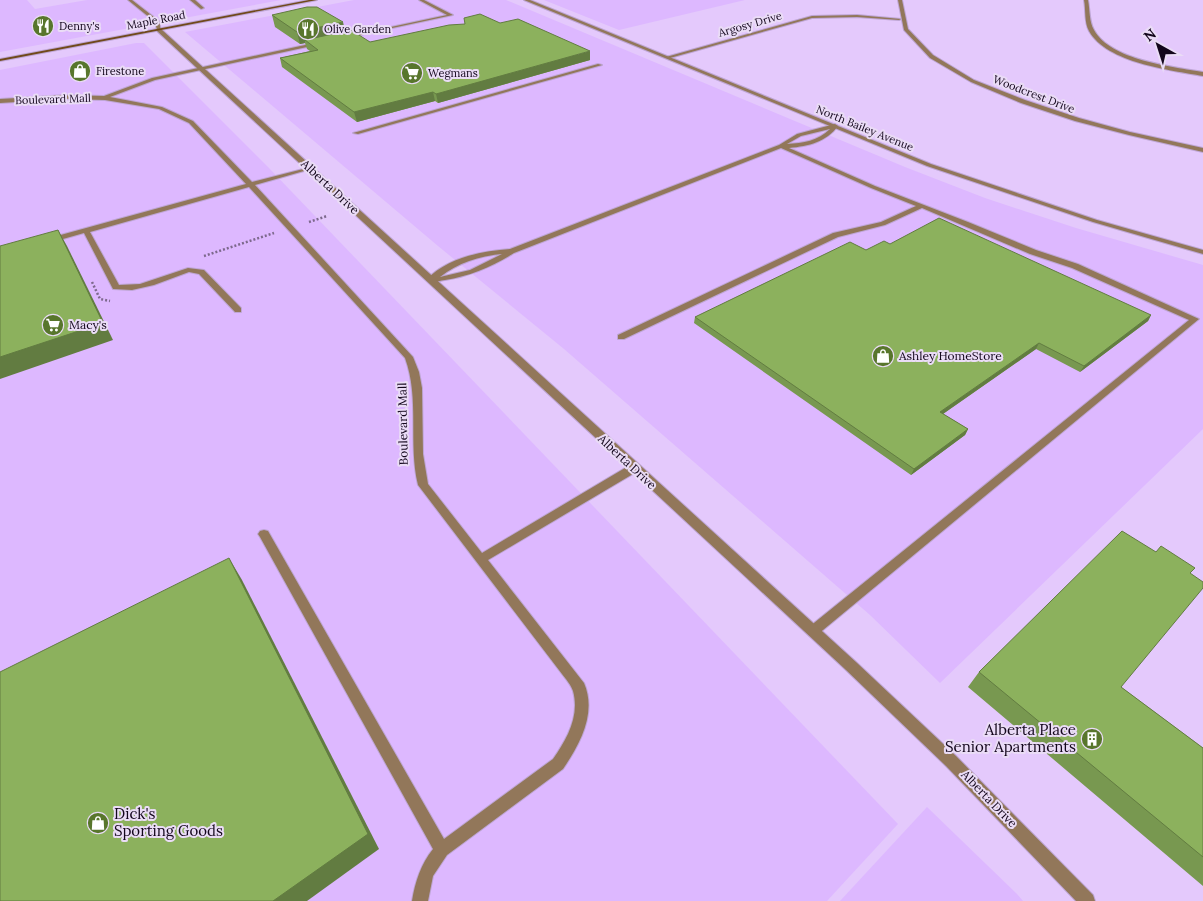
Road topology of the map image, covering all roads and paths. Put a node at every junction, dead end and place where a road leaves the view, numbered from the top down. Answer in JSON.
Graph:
{"nodes":[{"id":1,"x":130,"y":0,"type":"edge"},
{"id":2,"x":192,"y":0,"type":"edge"},
{"id":3,"x":315,"y":0,"type":"edge"},
{"id":4,"x":421,"y":0,"type":"edge"},
{"id":5,"x":526,"y":0,"type":"edge"},
{"id":6,"x":900,"y":0,"type":"edge"},
{"id":7,"x":1086,"y":0,"type":"edge"},
{"id":8,"x":202,"y":8,"type":"dead end"},
{"id":9,"x":899,"y":19,"type":"junction"},
{"id":10,"x":159,"y":30,"type":"junction"},
{"id":11,"x":344,"y":38,"type":"edge"},
{"id":12,"x":325,"y":42,"type":"edge"},
{"id":13,"x":668,"y":57,"type":"junction"},
{"id":14,"x":0,"y":60,"type":"edge"},
{"id":15,"x":600,"y":66,"type":"dead end"},
{"id":16,"x":201,"y":68,"type":"junction"},
{"id":17,"x":207,"y":73,"type":"junction"},
{"id":18,"x":1203,"y":74,"type":"edge"},
{"id":19,"x":105,"y":98,"type":"junction"},
{"id":20,"x":120,"y":100,"type":"junction"},
{"id":21,"x":0,"y":101,"type":"edge"},
{"id":22,"x":835,"y":126,"type":"junction"},
{"id":23,"x":356,"y":133,"type":"dead end"},
{"id":24,"x":781,"y":146,"type":"junction"},
{"id":25,"x":1203,"y":150,"type":"edge"},
{"id":26,"x":309,"y":168,"type":"junction"},
{"id":27,"x":251,"y":184,"type":"junction"},
{"id":28,"x":920,"y":206,"type":"junction"},
{"id":29,"x":327,"y":216,"type":"dead end"},
{"id":30,"x":309,"y":222,"type":"dead end"},
{"id":31,"x":86,"y":231,"type":"junction"},
{"id":32,"x":278,"y":232,"type":"dead end"},
{"id":33,"x":43,"y":243,"type":"edge"},
{"id":34,"x":511,"y":251,"type":"junction"},
{"id":35,"x":1203,"y":252,"type":"edge"},
{"id":36,"x":202,"y":256,"type":"dead end"},
{"id":37,"x":430,"y":280,"type":"junction"},
{"id":38,"x":95,"y":287,"type":"dead end"},
{"id":39,"x":88,"y":290,"type":"edge"},
{"id":40,"x":238,"y":310,"type":"dead end"},
{"id":41,"x":621,"y":337,"type":"dead end"},
{"id":42,"x":634,"y":468,"type":"junction"},
{"id":43,"x":264,"y":534,"type":"dead end"},
{"id":44,"x":481,"y":559,"type":"junction"},
{"id":45,"x":813,"y":632,"type":"junction"},
{"id":46,"x":442,"y":850,"type":"junction"},
{"id":47,"x":420,"y":901,"type":"edge"},
{"id":48,"x":1088,"y":901,"type":"edge"}],
"edges":[{"from":1,"to":10,"type":"street","name":"Alberta Drive"},
{"from":2,"to":8,"type":"street"},
{"from":3,"to":10,"type":"main road","name":"Maple Road"},
{"from":4,"to":11,"type":"street"},
{"from":5,"to":13,"type":"street","name":"North Bailey Avenue"},
{"from":6,"to":9,"type":"street"},
{"from":7,"to":18,"type":"street"},
{"from":9,"to":13,"type":"street","name":"Argosy Drive"},
{"from":9,"to":25,"type":"street","name":"Woodcrest Drive"},
{"from":10,"to":14,"type":"main road","name":"Maple Road"},
{"from":10,"to":16,"type":"street","name":"Alberta Drive"},
{"from":12,"to":16,"type":"street","name":"Boulevard Mall"},
{"from":13,"to":22,"type":"street","name":"North Bailey Avenue"},
{"from":15,"to":23,"type":"street"},
{"from":16,"to":17,"type":"street","name":"Alberta Drive"},
{"from":16,"to":19,"type":"street","name":"Boulevard Mall"},
{"from":17,"to":20,"type":"street"},
{"from":17,"to":26,"type":"street","name":"Alberta Drive"},
{"from":19,"to":20,"type":"street","name":"Boulevard Mall"},
{"from":19,"to":21,"type":"street","name":"Boulevard Mall"},
{"from":20,"to":27,"type":"street","name":"Boulevard Mall"},
{"from":22,"to":24,"type":"street"},
{"from":22,"to":24,"type":"street"},
{"from":22,"to":35,"type":"street","name":"North Bailey Avenue"},
{"from":24,"to":28,"type":"street"},
{"from":24,"to":34,"type":"street"},
{"from":26,"to":27,"type":"street"},
{"from":26,"to":37,"type":"street","name":"Alberta Drive"},
{"from":27,"to":31,"type":"street"},
{"from":27,"to":44,"type":"street","name":"Boulevard Mall"},
{"from":28,"to":41,"type":"street"},
{"from":28,"to":45,"type":"street"},
{"from":29,"to":30,"type":"path"},
{"from":31,"to":33,"type":"street"},
{"from":31,"to":40,"type":"street"},
{"from":32,"to":36,"type":"path"},
{"from":34,"to":37,"type":"street"},
{"from":34,"to":37,"type":"street"},
{"from":37,"to":42,"type":"street","name":"Alberta Drive"},
{"from":38,"to":39,"type":"path"},
{"from":42,"to":44,"type":"street"},
{"from":42,"to":45,"type":"street","name":"Alberta Drive"},
{"from":43,"to":46,"type":"street"},
{"from":44,"to":46,"type":"street","name":"Boulevard Mall"},
{"from":45,"to":48,"type":"street","name":"Alberta Drive"},
{"from":46,"to":47,"type":"street","name":"Boulevard Mall"}]}
